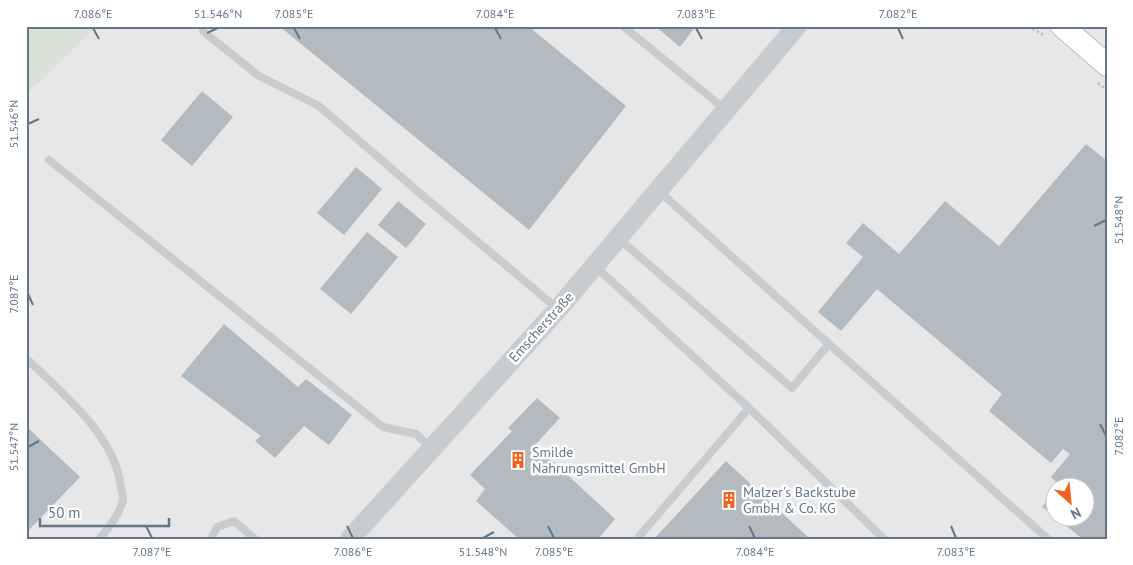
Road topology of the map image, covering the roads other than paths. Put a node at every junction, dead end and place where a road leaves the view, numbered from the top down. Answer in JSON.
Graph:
{"nodes":[{"id":1,"x":201,"y":26,"type":"edge"},
{"id":2,"x":623,"y":26,"type":"edge"},
{"id":3,"x":796,"y":26,"type":"edge"},
{"id":4,"x":1062,"y":26,"type":"edge"},
{"id":5,"x":1107,"y":65,"type":"edge"},
{"id":6,"x":726,"y":110,"type":"junction"},
{"id":7,"x":49,"y":160,"type":"dead end"},
{"id":8,"x":659,"y":191,"type":"junction"},
{"id":9,"x":618,"y":238,"type":"junction"},
{"id":10,"x":595,"y":266,"type":"junction"},
{"id":11,"x":558,"y":309,"type":"junction"},
{"id":12,"x":829,"y":344,"type":"junction"},
{"id":13,"x":26,"y":358,"type":"edge"},
{"id":14,"x":749,"y":408,"type":"junction"},
{"id":15,"x":432,"y":449,"type":"junction"},
{"id":16,"x":354,"y":537,"type":"edge"},
{"id":17,"x":99,"y":539,"type":"edge"},
{"id":18,"x":210,"y":539,"type":"edge"},
{"id":19,"x":255,"y":539,"type":"edge"},
{"id":20,"x":637,"y":539,"type":"edge"},
{"id":21,"x":884,"y":539,"type":"edge"},
{"id":22,"x":1048,"y":539,"type":"edge"}],
"edges":[{"from":1,"to":11,"type":"lane"},
{"from":2,"to":6,"type":"lane"},
{"from":3,"to":6,"type":"street","name":"Emscherstraße"},
{"from":4,"to":5,"type":"main road"},
{"from":6,"to":8,"type":"street","name":"Emscherstraße"},
{"from":7,"to":15,"type":"lane"},
{"from":8,"to":9,"type":"street","name":"Emscherstraße"},
{"from":8,"to":12,"type":"lane"},
{"from":9,"to":10,"type":"street","name":"Emscherstraße"},
{"from":9,"to":12,"type":"lane"},
{"from":10,"to":11,"type":"street","name":"Emscherstraße"},
{"from":10,"to":14,"type":"lane"},
{"from":11,"to":15,"type":"street","name":"Emscherstraße"},
{"from":12,"to":22,"type":"lane"},
{"from":13,"to":17,"type":"lane"},
{"from":14,"to":20,"type":"lane"},
{"from":14,"to":21,"type":"lane"},
{"from":15,"to":16,"type":"street","name":"Emscherstraße"},
{"from":18,"to":19,"type":"lane"}]}
